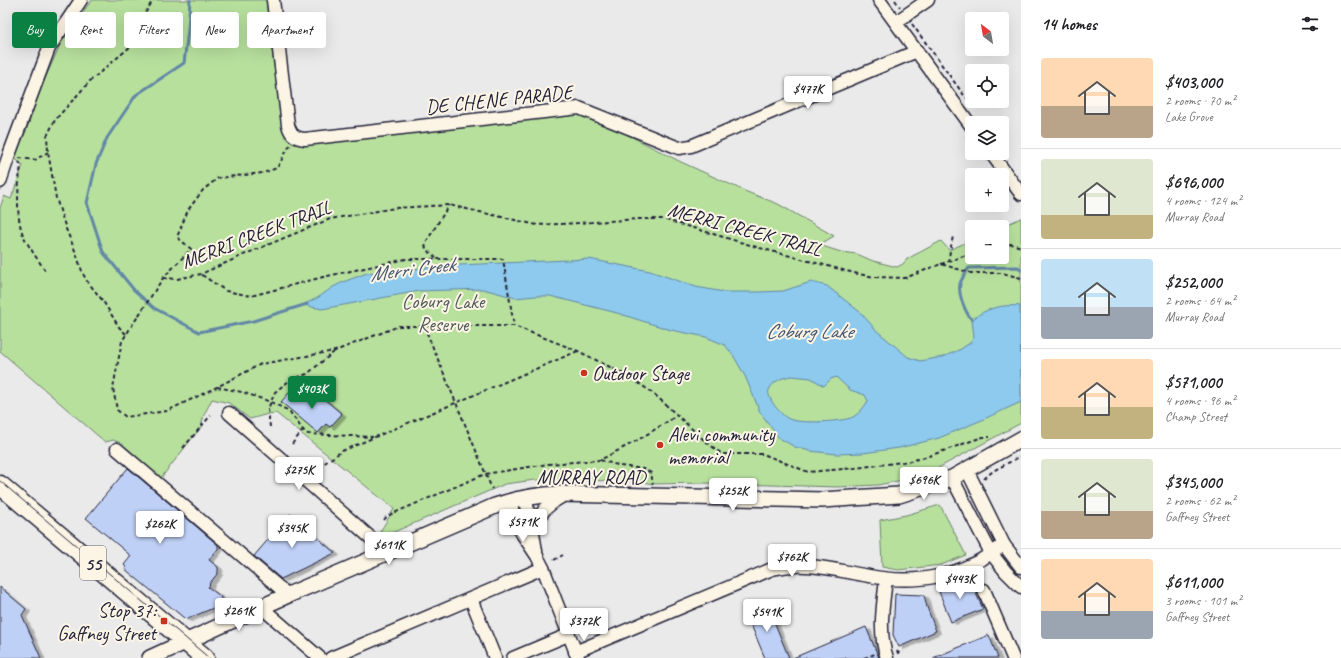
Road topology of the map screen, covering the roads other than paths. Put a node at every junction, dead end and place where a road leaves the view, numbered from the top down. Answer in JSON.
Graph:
{"nodes":[{"id":1,"x":81,"y":0,"type":"edge"},
{"id":2,"x":273,"y":0,"type":"edge"},
{"id":3,"x":880,"y":0,"type":"edge"},
{"id":4,"x":928,"y":0,"type":"edge"},
{"id":5,"x":901,"y":19,"type":"junction"},
{"id":6,"x":917,"y":51,"type":"junction"},
{"id":7,"x":965,"y":117,"type":"edge"},
{"id":8,"x":8,"y":153,"type":"edge"},
{"id":9,"x":996,"y":160,"type":"edge"},
{"id":10,"x":0,"y":182,"type":"edge"},
{"id":11,"x":1021,"y":194,"type":"edge"},
{"id":12,"x":229,"y":413,"type":"dead end"},
{"id":13,"x":1021,"y":439,"type":"edge"},
{"id":14,"x":117,"y":449,"type":"dead end"},
{"id":15,"x":967,"y":470,"type":"junction"},
{"id":16,"x":952,"y":478,"type":"junction"},
{"id":17,"x":0,"y":484,"type":"edge"},
{"id":18,"x":566,"y":494,"type":"junction"},
{"id":19,"x":525,"y":497,"type":"junction"},
{"id":20,"x":509,"y":502,"type":"junction"},
{"id":21,"x":532,"y":527,"type":"junction"},
{"id":22,"x":1004,"y":545,"type":"junction"},
{"id":23,"x":385,"y":553,"type":"junction"},
{"id":24,"x":991,"y":553,"type":"junction"},
{"id":25,"x":537,"y":556,"type":"junction"},
{"id":26,"x":1021,"y":567,"type":"edge"},
{"id":27,"x":542,"y":568,"type":"junction"},
{"id":28,"x":886,"y":579,"type":"junction"},
{"id":29,"x":1021,"y":587,"type":"edge"},
{"id":30,"x":984,"y":590,"type":"dead end"},
{"id":31,"x":288,"y":595,"type":"junction"},
{"id":32,"x":471,"y":599,"type":"junction"},
{"id":33,"x":261,"y":607,"type":"junction"},
{"id":34,"x":568,"y":635,"type":"junction"},
{"id":35,"x":185,"y":642,"type":"junction"},
{"id":36,"x":888,"y":654,"type":"edge"},
{"id":37,"x":576,"y":655,"type":"edge"},
{"id":38,"x":150,"y":658,"type":"edge"},
{"id":39,"x":205,"y":658,"type":"edge"},
{"id":40,"x":320,"y":658,"type":"edge"},
{"id":41,"x":331,"y":658,"type":"edge"},
{"id":42,"x":495,"y":658,"type":"edge"},
{"id":43,"x":514,"y":658,"type":"edge"},
{"id":44,"x":1013,"y":658,"type":"edge"}],
"edges":[{"from":1,"to":8,"type":"street"},
{"from":2,"to":6,"type":"street","name":"DE CHENE PARADE"},
{"from":3,"to":5,"type":"street"},
{"from":4,"to":5,"type":"street"},
{"from":5,"to":6,"type":"street"},
{"from":6,"to":7,"type":"street"},
{"from":8,"to":10,"type":"street"},
{"from":9,"to":11,"type":"street"},
{"from":12,"to":23,"type":"street"},
{"from":13,"to":15,"type":"main road","name":"MURRAY ROAD"},
{"from":14,"to":31,"type":"street"},
{"from":15,"to":16,"type":"main road","name":"MURRAY ROAD"},
{"from":15,"to":22,"type":"street"},
{"from":16,"to":18,"type":"main road","name":"MURRAY ROAD"},
{"from":16,"to":24,"type":"street"},
{"from":17,"to":35,"type":"highway","number":"55"},
{"from":18,"to":19,"type":"main road","name":"MURRAY ROAD"},
{"from":18,"to":21,"type":"street"},
{"from":19,"to":20,"type":"main road","name":"MURRAY ROAD"},
{"from":19,"to":21,"type":"street"},
{"from":20,"to":23,"type":"main road","name":"MURRAY ROAD"},
{"from":20,"to":25,"type":"street"},
{"from":21,"to":25,"type":"street"},
{"from":22,"to":24,"type":"street"},
{"from":22,"to":26,"type":"street"},
{"from":23,"to":31,"type":"main road","name":"MURRAY ROAD"},
{"from":24,"to":28,"type":"street"},
{"from":24,"to":29,"type":"street"},
{"from":25,"to":27,"type":"street"},
{"from":27,"to":32,"type":"street"},
{"from":27,"to":34,"type":"street"},
{"from":28,"to":36,"type":"street"},
{"from":28,"to":37,"type":"street"},
{"from":30,"to":44,"type":"street"},
{"from":31,"to":33,"type":"main road","name":"MURRAY ROAD"},
{"from":32,"to":41,"type":"street"},
{"from":32,"to":42,"type":"street"},
{"from":33,"to":35,"type":"main road","name":"MURRAY ROAD"},
{"from":33,"to":40,"type":"street"},
{"from":34,"to":37,"type":"street"},
{"from":34,"to":43,"type":"street"},
{"from":35,"to":38,"type":"main road","name":"MURRAY ROAD"},
{"from":35,"to":39,"type":"highway","number":"55"}]}
